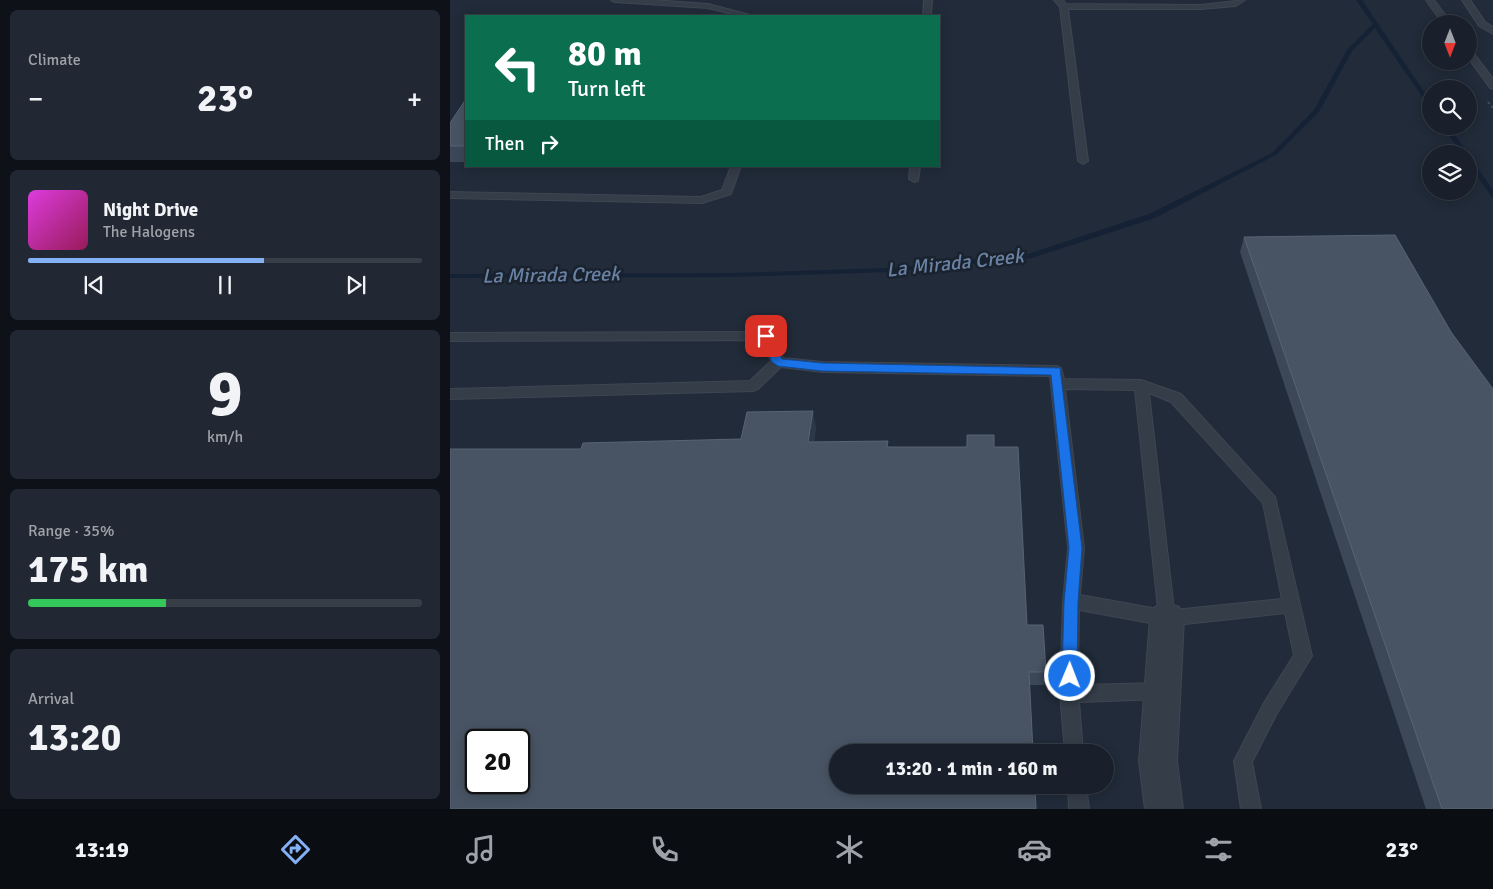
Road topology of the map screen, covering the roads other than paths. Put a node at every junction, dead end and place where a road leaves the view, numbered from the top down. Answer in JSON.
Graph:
{"nodes":[{"id":1,"x":615,"y":0,"type":"edge"},
{"id":2,"x":928,"y":0,"type":"edge"},
{"id":3,"x":1241,"y":0,"type":"edge"},
{"id":4,"x":1430,"y":0,"type":"edge"},
{"id":5,"x":1466,"y":0,"type":"edge"},
{"id":6,"x":1061,"y":3,"type":"edge"},
{"id":7,"x":746,"y":15,"type":"edge"},
{"id":8,"x":927,"y":15,"type":"edge"},
{"id":9,"x":1441,"y":15,"type":"edge"},
{"id":10,"x":1493,"y":31,"type":"edge"},
{"id":11,"x":1478,"y":65,"type":"edge"},
{"id":12,"x":1493,"y":86,"type":"edge"},
{"id":13,"x":1083,"y":161,"type":"dead end"},
{"id":14,"x":736,"y":167,"type":"edge"},
{"id":15,"x":915,"y":167,"type":"edge"},
{"id":16,"x":914,"y":179,"type":"dead end"},
{"id":17,"x":450,"y":195,"type":"edge"},
{"id":18,"x":450,"y":337,"type":"edge"},
{"id":19,"x":778,"y":362,"type":"junction"},
{"id":20,"x":1058,"y":384,"type":"junction"},
{"id":21,"x":1141,"y":385,"type":"junction"},
{"id":22,"x":450,"y":394,"type":"edge"},
{"id":23,"x":1071,"y":602,"type":"junction"},
{"id":24,"x":1292,"y":605,"type":"junction"},
{"id":25,"x":1167,"y":618,"type":"junction"},
{"id":26,"x":1162,"y":691,"type":"junction"},
{"id":27,"x":1069,"y":694,"type":"junction"},
{"id":28,"x":1073,"y":744,"type":"edge"},
{"id":29,"x":1078,"y":794,"type":"edge"},
{"id":30,"x":1079,"y":809,"type":"edge"},
{"id":31,"x":1164,"y":809,"type":"edge"},
{"id":32,"x":1251,"y":809,"type":"edge"}],
"edges":[{"from":1,"to":7,"type":"lane"},
{"from":2,"to":8,"type":"lane"},
{"from":3,"to":6,"type":"lane"},
{"from":4,"to":9,"type":"lane"},
{"from":5,"to":10,"type":"lane"},
{"from":6,"to":13,"type":"lane"},
{"from":11,"to":12,"type":"lane"},
{"from":14,"to":17,"type":"lane"},
{"from":15,"to":16,"type":"lane"},
{"from":18,"to":19,"type":"lane"},
{"from":19,"to":20,"type":"lane"},
{"from":19,"to":22,"type":"lane"},
{"from":20,"to":21,"type":"lane"},
{"from":20,"to":23,"type":"lane"},
{"from":21,"to":24,"type":"lane"},
{"from":21,"to":25,"type":"lane"},
{"from":23,"to":25,"type":"lane"},
{"from":23,"to":27,"type":"lane"},
{"from":24,"to":25,"type":"lane"},
{"from":24,"to":32,"type":"lane"},
{"from":25,"to":26,"type":"street"},
{"from":26,"to":27,"type":"lane"},
{"from":26,"to":31,"type":"street"},
{"from":27,"to":28,"type":"lane"},
{"from":29,"to":30,"type":"lane"}]}
